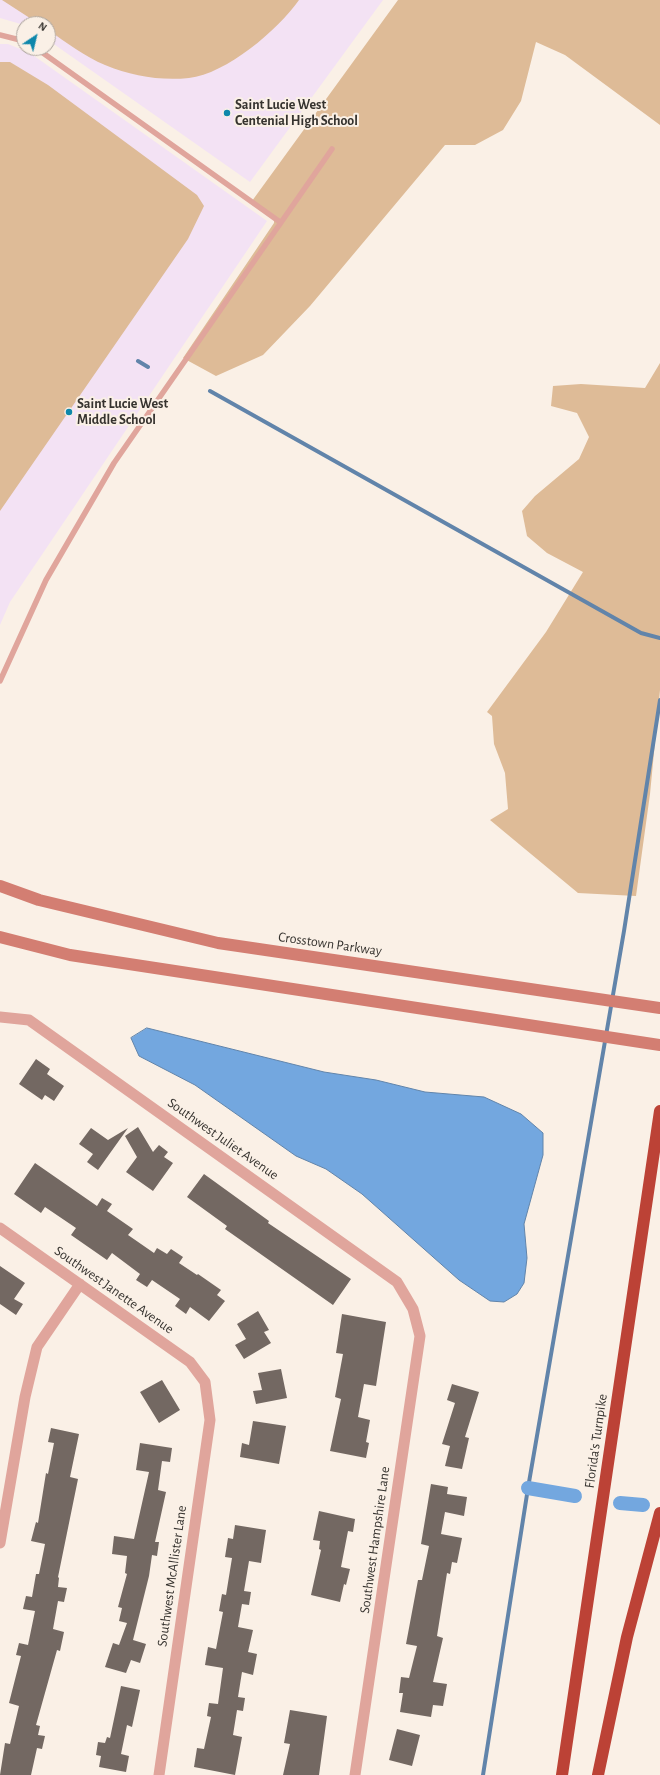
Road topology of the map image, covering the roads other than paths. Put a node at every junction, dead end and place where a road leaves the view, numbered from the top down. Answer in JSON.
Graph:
{"nodes":[{"id":1,"x":0,"y":35,"type":"edge"},
{"id":2,"x":16,"y":39,"type":"edge"},
{"id":3,"x":47,"y":56,"type":"edge"},
{"id":4,"x":332,"y":149,"type":"dead end"},
{"id":5,"x":280,"y":222,"type":"junction"},
{"id":6,"x":0,"y":681,"type":"edge"},
{"id":7,"x":0,"y":886,"type":"edge"},
{"id":8,"x":0,"y":937,"type":"edge"},
{"id":9,"x":660,"y":1008,"type":"edge"},
{"id":10,"x":0,"y":1017,"type":"edge"},
{"id":11,"x":660,"y":1045,"type":"edge"},
{"id":12,"x":660,"y":1111,"type":"edge"},
{"id":13,"x":0,"y":1228,"type":"edge"},
{"id":14,"x":80,"y":1284,"type":"junction"},
{"id":15,"x":413,"y":1309,"type":"joint"},
{"id":16,"x":205,"y":1382,"type":"joint"},
{"id":17,"x":660,"y":1513,"type":"edge"},
{"id":18,"x":0,"y":1543,"type":"edge"},
{"id":19,"x":159,"y":1775,"type":"edge"},
{"id":20,"x":355,"y":1775,"type":"edge"},
{"id":21,"x":562,"y":1775,"type":"edge"},
{"id":22,"x":598,"y":1775,"type":"edge"}],
"edges":[{"from":1,"to":2,"type":"lane"},
{"from":3,"to":5,"type":"lane"},
{"from":4,"to":5,"type":"lane"},
{"from":5,"to":6,"type":"lane"},
{"from":7,"to":9,"type":"main road","name":"Crosstown Parkway"},
{"from":8,"to":11,"type":"main road"},
{"from":10,"to":15,"type":"street","name":"Southwest Juliet Avenue"},
{"from":12,"to":21,"type":"highway","name":"Florida's Turnpike"},
{"from":13,"to":14,"type":"street","name":"Southwest Janette Avenue"},
{"from":14,"to":16,"type":"street","name":"Southwest Janette Avenue"},
{"from":14,"to":18,"type":"street"},
{"from":15,"to":20,"type":"street","name":"Southwest Hampshire Lane"},
{"from":16,"to":19,"type":"street","name":"Southwest McAllister Lane"},
{"from":17,"to":22,"type":"highway"}]}
